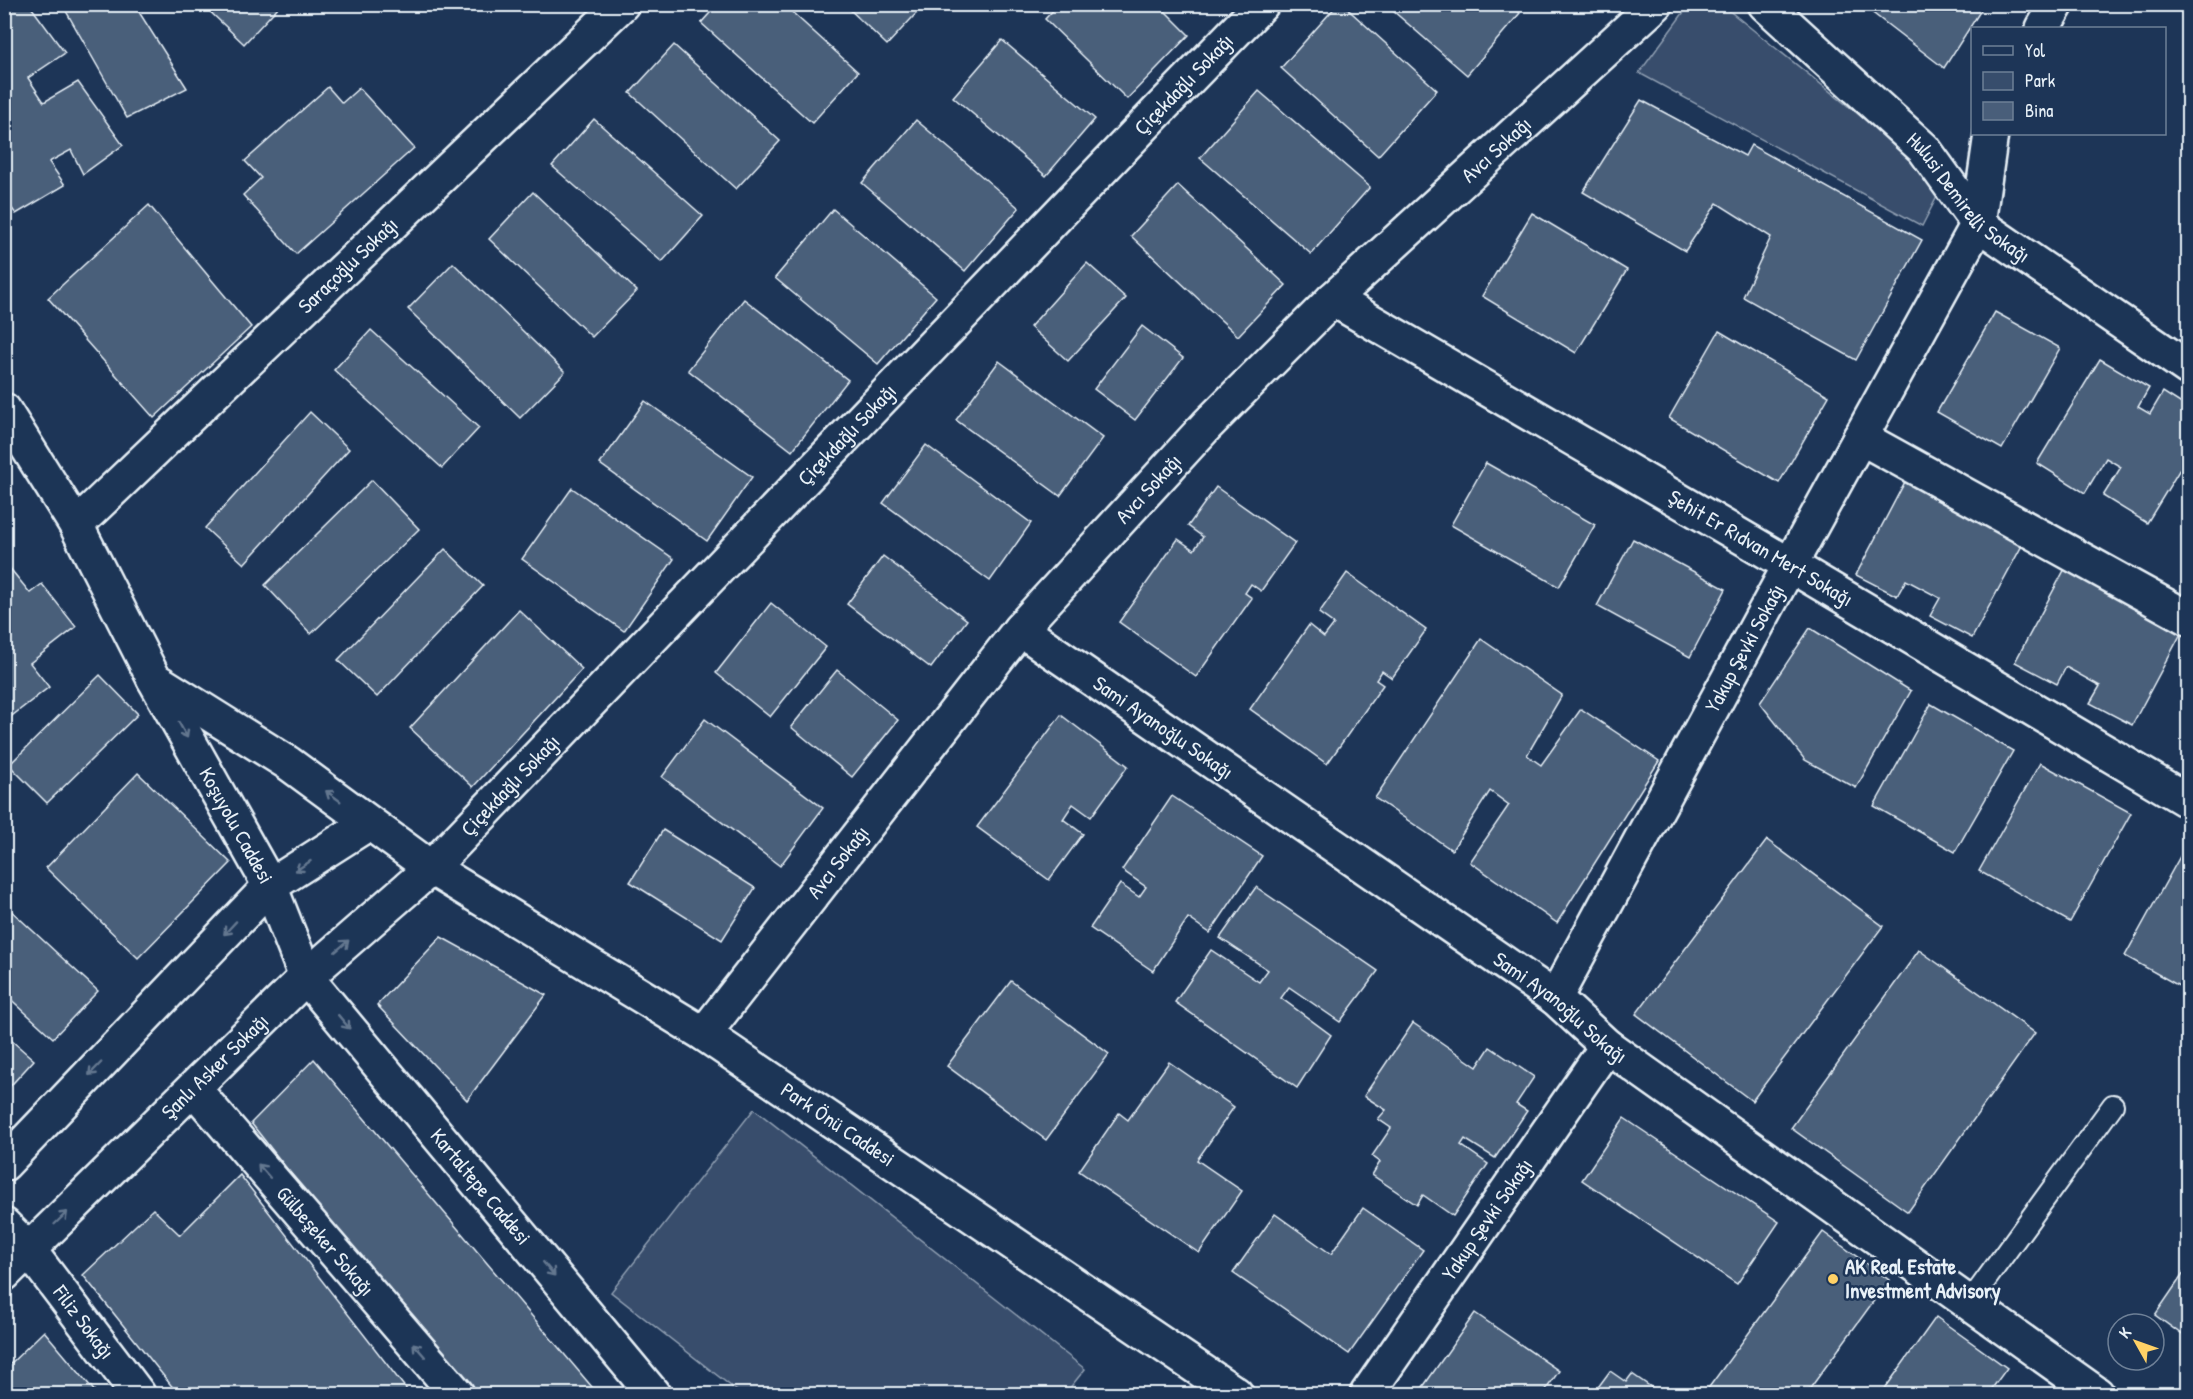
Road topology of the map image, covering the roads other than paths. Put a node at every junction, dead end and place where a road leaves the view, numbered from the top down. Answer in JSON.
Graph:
{"nodes":[{"id":1,"x":622,"y":4,"type":"edge"},
{"id":2,"x":1262,"y":4,"type":"edge"},
{"id":3,"x":1656,"y":4,"type":"edge"},
{"id":4,"x":1766,"y":4,"type":"edge"},
{"id":5,"x":2057,"y":4,"type":"edge"},
{"id":6,"x":2044,"y":27,"type":"edge"},
{"id":7,"x":1991,"y":135,"type":"edge"},
{"id":8,"x":1978,"y":224,"type":"junction"},
{"id":9,"x":1333,"y":299,"type":"junction"},
{"id":10,"x":2188,"y":368,"type":"edge"},
{"id":11,"x":4,"y":410,"type":"edge"},
{"id":12,"x":1860,"y":437,"type":"junction"},
{"id":13,"x":76,"y":525,"type":"junction"},
{"id":14,"x":1790,"y":564,"type":"junction"},
{"id":15,"x":2188,"y":618,"type":"edge"},
{"id":16,"x":1020,"y":629,"type":"junction"},
{"id":17,"x":154,"y":679,"type":"junction"},
{"id":18,"x":2188,"y":801,"type":"edge"},
{"id":19,"x":369,"y":822,"type":"junction"},
{"id":20,"x":431,"y":868,"type":"junction"},
{"id":21,"x":270,"y":886,"type":"junction"},
{"id":22,"x":306,"y":977,"type":"junction"},
{"id":23,"x":1555,"y":998,"type":"junction"},
{"id":24,"x":704,"y":1034,"type":"junction"},
{"id":25,"x":1606,"y":1046,"type":"junction"},
{"id":26,"x":194,"y":1089,"type":"junction"},
{"id":27,"x":2114,"y":1105,"type":"dead end"},
{"id":28,"x":4,"y":1164,"type":"edge"},
{"id":29,"x":4,"y":1225,"type":"edge"},
{"id":30,"x":29,"y":1250,"type":"junction"},
{"id":31,"x":4,"y":1274,"type":"edge"},
{"id":32,"x":1969,"y":1304,"type":"junction"},
{"id":33,"x":138,"y":1395,"type":"edge"},
{"id":34,"x":457,"y":1395,"type":"edge"},
{"id":35,"x":653,"y":1395,"type":"edge"},
{"id":36,"x":1236,"y":1395,"type":"edge"},
{"id":37,"x":1367,"y":1395,"type":"edge"},
{"id":38,"x":2097,"y":1395,"type":"edge"}],
"edges":[{"from":1,"to":13,"type":"street","name":"Saraçoğlu Sokağı"},
{"from":2,"to":20,"type":"street","name":"Çiçekdağlı Sokağı"},
{"from":3,"to":9,"type":"street","name":"Avcı Sokağı"},
{"from":4,"to":8,"type":"street","name":"Hulusi Demirelli Sokağı"},
{"from":5,"to":6,"type":"street"},
{"from":7,"to":8,"type":"street","name":"Yakup Şevki Sokağı"},
{"from":8,"to":10,"type":"street","name":"Hulusi Demirelli Sokağı"},
{"from":8,"to":12,"type":"street","name":"Yakup Şevki Sokağı"},
{"from":9,"to":14,"type":"street","name":"Şehit Er Rıdvan Mert Sokağı"},
{"from":9,"to":16,"type":"street","name":"Avcı Sokağı"},
{"from":11,"to":13,"type":"street","name":"Koşuyolu Caddesi"},
{"from":12,"to":14,"type":"street","name":"Yakup Şevki Sokağı"},
{"from":12,"to":15,"type":"street"},
{"from":13,"to":17,"type":"street","name":"Koşuyolu Caddesi"},
{"from":14,"to":18,"type":"street","name":"Şehit Er Rıdvan Mert Sokağı"},
{"from":14,"to":23,"type":"street","name":"Yakup Şevki Sokağı"},
{"from":16,"to":23,"type":"street","name":"Sami Ayanoğlu Sokağı"},
{"from":16,"to":24,"type":"street","name":"Avcı Sokağı"},
{"from":19,"to":17,"type":"street","one_way":true},
{"from":17,"to":21,"type":"street","name":"Koşuyolu Caddesi","one_way":true},
{"from":19,"to":20,"type":"street"},
{"from":19,"to":21,"type":"street","one_way":true},
{"from":22,"to":20,"type":"street","name":"Şanlı Asker Sokağı","one_way":true},
{"from":20,"to":24,"type":"street","name":"Park Önü Caddesi"},
{"from":21,"to":22,"type":"street","name":"Koşuyolu Caddesi"},
{"from":21,"to":28,"type":"street","one_way":true},
{"from":22,"to":26,"type":"street","name":"Şanlı Asker Sokağı"},
{"from":22,"to":35,"type":"street","name":"Kartaltepe Caddesi","one_way":true},
{"from":23,"to":25,"type":"street","name":"Sami Ayanoğlu Sokağı"},
{"from":24,"to":36,"type":"street","name":"Park Önü Caddesi"},
{"from":25,"to":32,"type":"street","name":"Sami Ayanoğlu Sokağı"},
{"from":25,"to":37,"type":"street","name":"Yakup Şevki Sokağı"},
{"from":30,"to":26,"type":"street","name":"Şanlı Asker Sokağı","one_way":true},
{"from":34,"to":26,"type":"street","name":"Gülbeşeker Sokağı","one_way":true},
{"from":27,"to":32,"type":"lane"},
{"from":29,"to":30,"type":"street","name":"Filiz Sokağı"},
{"from":30,"to":31,"type":"street","name":"Şanlı Asker Sokağı"},
{"from":30,"to":33,"type":"street","name":"Filiz Sokağı"},
{"from":32,"to":38,"type":"street","name":"Sami Ayanoğlu Sokağı"}]}
